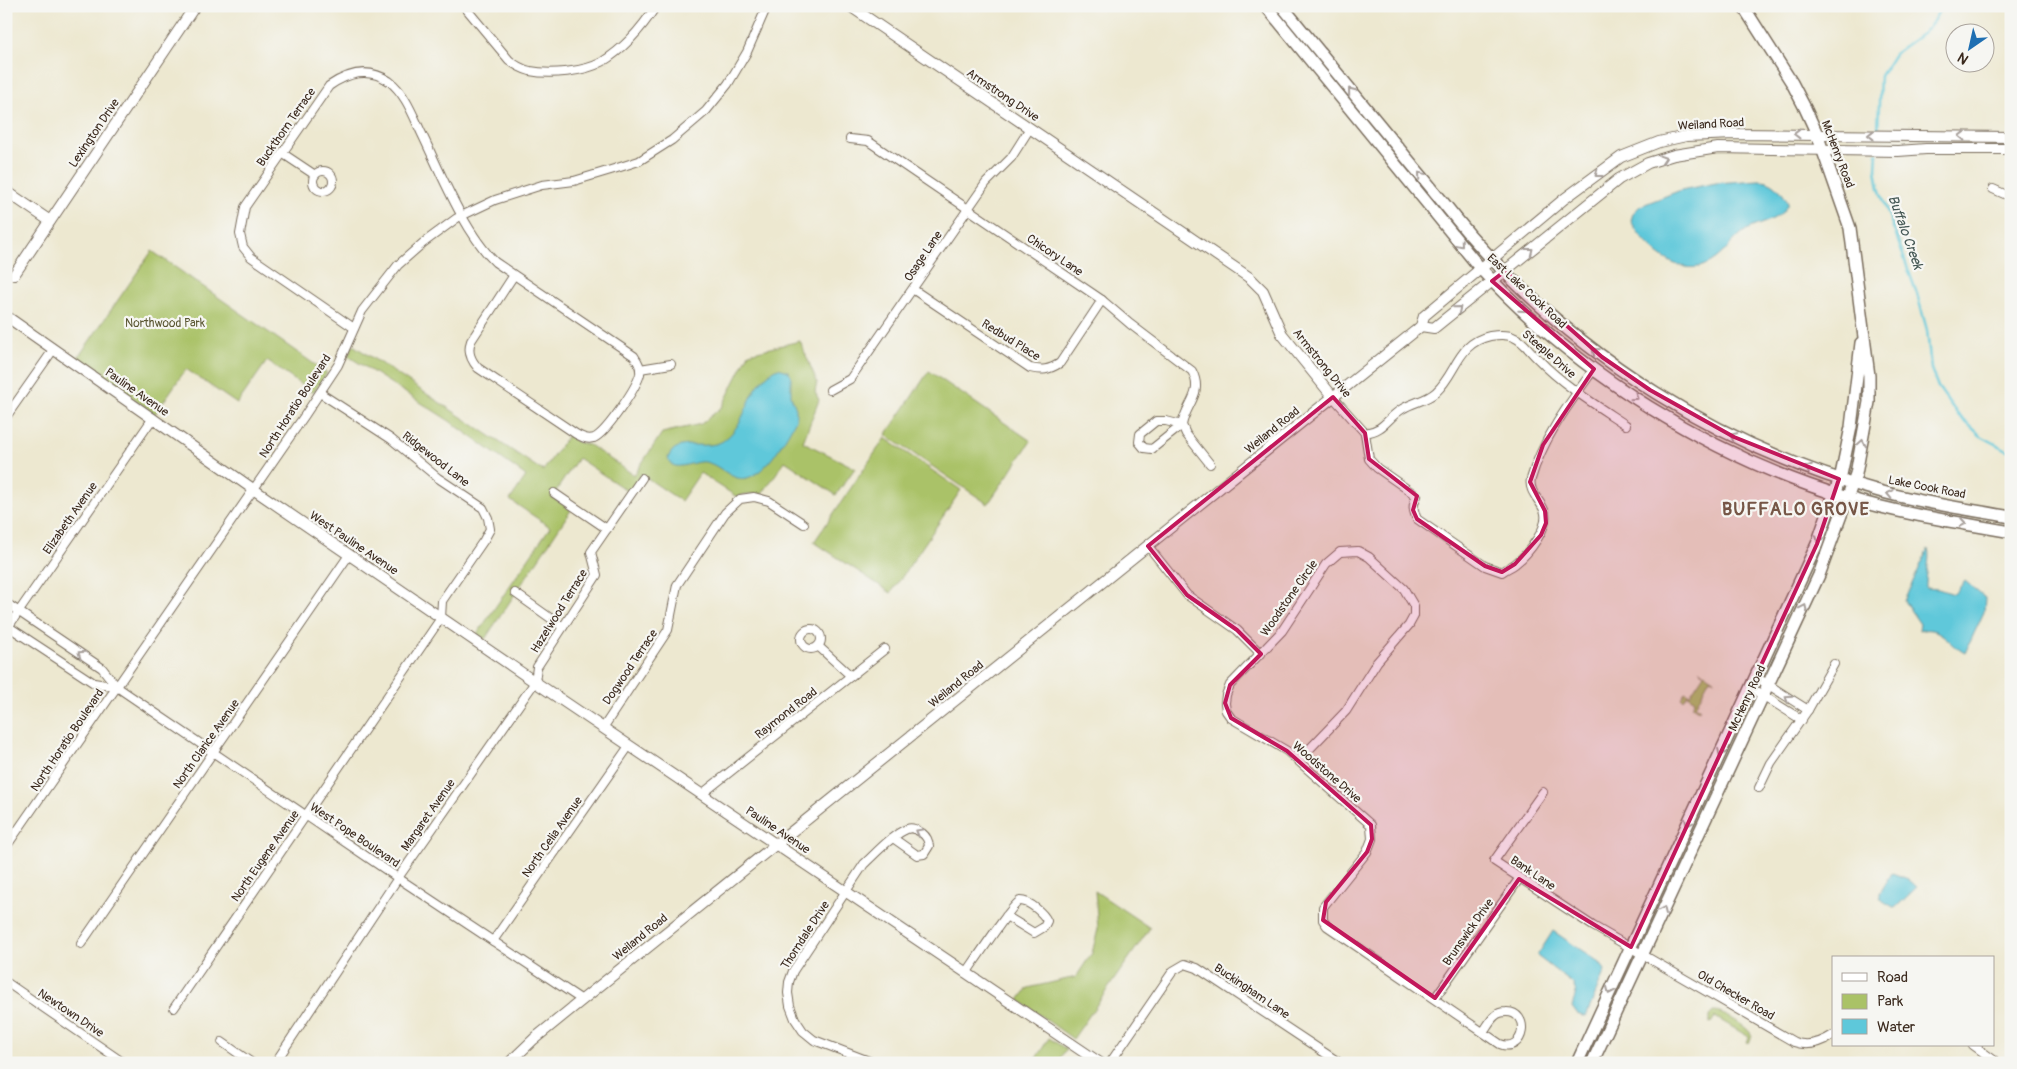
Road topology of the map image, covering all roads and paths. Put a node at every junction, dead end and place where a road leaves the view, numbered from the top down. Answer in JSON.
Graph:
{"nodes":[{"id":1,"x":195,"y":6,"type":"edge"},
{"id":2,"x":464,"y":6,"type":"edge"},
{"id":3,"x":656,"y":6,"type":"edge"},
{"id":4,"x":767,"y":6,"type":"edge"},
{"id":5,"x":850,"y":6,"type":"edge"},
{"id":6,"x":1266,"y":6,"type":"edge"},
{"id":7,"x":1282,"y":6,"type":"edge"},
{"id":8,"x":1743,"y":6,"type":"edge"},
{"id":9,"x":1030,"y":128,"type":"junction"},
{"id":10,"x":1817,"y":134,"type":"junction"},
{"id":11,"x":2009,"y":137,"type":"edge"},
{"id":12,"x":850,"y":139,"type":"dead end"},
{"id":13,"x":2011,"y":149,"type":"edge"},
{"id":14,"x":1823,"y":150,"type":"junction"},
{"id":15,"x":282,"y":152,"type":"junction"},
{"id":16,"x":315,"y":175,"type":"dead end"},
{"id":17,"x":1993,"y":189,"type":"dead end"},
{"id":18,"x":6,"y":192,"type":"edge"},
{"id":19,"x":2011,"y":196,"type":"edge"},
{"id":20,"x":969,"y":209,"type":"junction"},
{"id":21,"x":463,"y":215,"type":"junction"},
{"id":22,"x":50,"y":221,"type":"junction"},
{"id":23,"x":1492,"y":258,"type":"junction"},
{"id":24,"x":1480,"y":268,"type":"junction"},
{"id":25,"x":1505,"y":271,"type":"junction"},
{"id":26,"x":14,"y":275,"type":"dead end"},
{"id":27,"x":514,"y":275,"type":"junction"},
{"id":28,"x":1492,"y":281,"type":"junction"},
{"id":29,"x":914,"y":290,"type":"junction"},
{"id":30,"x":1102,"y":300,"type":"junction"},
{"id":31,"x":6,"y":316,"type":"edge"},
{"id":32,"x":1421,"y":326,"type":"junction"},
{"id":33,"x":354,"y":328,"type":"junction"},
{"id":34,"x":1863,"y":329,"type":"junction"},
{"id":35,"x":53,"y":350,"type":"junction"},
{"id":36,"x":671,"y":364,"type":"dead end"},
{"id":37,"x":640,"y":369,"type":"junction"},
{"id":38,"x":1594,"y":369,"type":"junction"},
{"id":39,"x":830,"y":390,"type":"dead end"},
{"id":40,"x":1578,"y":392,"type":"junction"},
{"id":41,"x":320,"y":393,"type":"junction"},
{"id":42,"x":1333,"y":397,"type":"junction"},
{"id":43,"x":6,"y":417,"type":"edge"},
{"id":44,"x":153,"y":418,"type":"junction"},
{"id":45,"x":1182,"y":425,"type":"junction"},
{"id":46,"x":1626,"y":426,"type":"dead end"},
{"id":47,"x":1365,"y":434,"type":"junction"},
{"id":48,"x":1210,"y":464,"type":"dead end"},
{"id":49,"x":642,"y":478,"type":"dead end"},
{"id":50,"x":1839,"y":479,"type":"junction"},
{"id":51,"x":1853,"y":484,"type":"junction"},
{"id":52,"x":253,"y":489,"type":"junction"},
{"id":53,"x":554,"y":493,"type":"dead end"},
{"id":54,"x":1834,"y":493,"type":"junction"},
{"id":55,"x":1848,"y":498,"type":"junction"},
{"id":56,"x":2011,"y":517,"type":"edge"},
{"id":57,"x":804,"y":524,"type":"dead end"},
{"id":58,"x":607,"y":529,"type":"junction"},
{"id":59,"x":2011,"y":532,"type":"edge"},
{"id":60,"x":1148,"y":546,"type":"junction"},
{"id":61,"x":349,"y":555,"type":"junction"},
{"id":62,"x":515,"y":593,"type":"dead end"},
{"id":63,"x":6,"y":603,"type":"edge"},
{"id":64,"x":19,"y":612,"type":"junction"},
{"id":65,"x":442,"y":618,"type":"junction"},
{"id":66,"x":563,"y":627,"type":"junction"},
{"id":67,"x":7,"y":628,"type":"edge"},
{"id":68,"x":818,"y":646,"type":"dead end"},
{"id":69,"x":885,"y":649,"type":"dead end"},
{"id":70,"x":1261,"y":654,"type":"junction"},
{"id":71,"x":1834,"y":664,"type":"dead end"},
{"id":72,"x":851,"y":676,"type":"junction"},
{"id":73,"x":1756,"y":677,"type":"junction"},
{"id":74,"x":535,"y":682,"type":"junction"},
{"id":75,"x":1769,"y":684,"type":"junction"},
{"id":76,"x":117,"y":687,"type":"junction"},
{"id":77,"x":1751,"y":688,"type":"junction"},
{"id":78,"x":1763,"y":697,"type":"junction"},
{"id":79,"x":1808,"y":710,"type":"junction"},
{"id":80,"x":1802,"y":720,"type":"junction"},
{"id":81,"x":603,"y":728,"type":"junction"},
{"id":82,"x":629,"y":746,"type":"junction"},
{"id":83,"x":214,"y":753,"type":"junction"},
{"id":84,"x":1299,"y":760,"type":"junction"},
{"id":85,"x":1759,"y":788,"type":"dead end"},
{"id":86,"x":1543,"y":792,"type":"dead end"},
{"id":87,"x":702,"y":794,"type":"junction"},
{"id":88,"x":306,"y":816,"type":"junction"},
{"id":89,"x":894,"y":838,"type":"dead end"},
{"id":90,"x":776,"y":845,"type":"junction"},
{"id":91,"x":6,"y":847,"type":"edge"},
{"id":92,"x":398,"y":878,"type":"junction"},
{"id":93,"x":1519,"y":879,"type":"junction"},
{"id":94,"x":847,"y":891,"type":"junction"},
{"id":95,"x":1006,"y":916,"type":"junction"},
{"id":96,"x":493,"y":941,"type":"junction"},
{"id":97,"x":81,"y":944,"type":"dead end"},
{"id":98,"x":1631,"y":947,"type":"junction"},
{"id":99,"x":1642,"y":954,"type":"junction"},
{"id":100,"x":967,"y":972,"type":"junction"},
{"id":101,"x":6,"y":982,"type":"edge"},
{"id":102,"x":1435,"y":998,"type":"junction"},
{"id":103,"x":582,"y":1000,"type":"junction"},
{"id":104,"x":174,"y":1008,"type":"dead end"},
{"id":105,"x":1483,"y":1032,"type":"junction"},
{"id":106,"x":1832,"y":1036,"type":"edge"},
{"id":107,"x":222,"y":1042,"type":"dead end"},
{"id":108,"x":1974,"y":1046,"type":"edge"},
{"id":109,"x":124,"y":1063,"type":"edge"},
{"id":110,"x":252,"y":1063,"type":"edge"},
{"id":111,"x":275,"y":1063,"type":"edge"},
{"id":112,"x":509,"y":1063,"type":"edge"},
{"id":113,"x":874,"y":1063,"type":"edge"},
{"id":114,"x":1100,"y":1063,"type":"edge"},
{"id":115,"x":1110,"y":1063,"type":"edge"},
{"id":116,"x":1340,"y":1063,"type":"edge"},
{"id":117,"x":1577,"y":1063,"type":"edge"},
{"id":118,"x":1592,"y":1063,"type":"edge"},
{"id":119,"x":1998,"y":1063,"type":"edge"}],
"edges":[{"from":1,"to":22,"type":"main road","name":"Lexington Drive"},
{"from":2,"to":3,"type":"street"},
{"from":4,"to":21,"type":"street","name":"North Horatio Boulevard"},
{"from":5,"to":9,"type":"main road","name":"Armstrong Drive"},
{"from":6,"to":24,"type":"main road","name":"East Lake Cook Road","one_way":true},
{"from":23,"to":7,"type":"main road","name":"East Lake Cook Road","one_way":true},
{"from":8,"to":10,"type":"main road","name":"McHenry Road"},
{"from":9,"to":20,"type":"street","name":"Osage Lane"},
{"from":9,"to":42,"type":"main road","name":"Armstrong Drive"},
{"from":11,"to":10,"type":"main road","name":"Weiland Road","one_way":true},
{"from":10,"to":14,"type":"main road","name":"McHenry Road"},
{"from":10,"to":23,"type":"main road","name":"Weiland Road","one_way":true},
{"from":12,"to":20,"type":"street","name":"Chicory Lane"},
{"from":13,"to":14,"type":"main road","name":"Weiland Road"},
{"from":25,"to":14,"type":"main road","name":"Weiland Road","one_way":true},
{"from":14,"to":34,"type":"main road","name":"McHenry Road"},
{"from":15,"to":16,"type":"street"},
{"from":15,"to":21,"type":"street","name":"Buckthorn Terrace"},
{"from":15,"to":33,"type":"street","name":"Buckthorn Terrace"},
{"from":17,"to":19,"type":"street"},
{"from":18,"to":22,"type":"main road"},
{"from":20,"to":29,"type":"street","name":"Osage Lane"},
{"from":20,"to":30,"type":"street","name":"Chicory Lane"},
{"from":21,"to":27,"type":"street","name":"Buckthorn Terrace"},
{"from":21,"to":33,"type":"street","name":"North Horatio Boulevard"},
{"from":22,"to":26,"type":"main road","name":"Lexington Drive"},
{"from":23,"to":24,"type":"main road","name":"Weiland Road"},
{"from":23,"to":25,"type":"main road","name":"East Lake Cook Road"},
{"from":24,"to":28,"type":"main road","name":"East Lake Cook Road"},
{"from":24,"to":32,"type":"main road","name":"Weiland Road"},
{"from":25,"to":28,"type":"main road","name":"Weiland Road"},
{"from":50,"to":25,"type":"main road","name":"East Lake Cook Road","one_way":true},
{"from":27,"to":37,"type":"street","name":"Buckthorn Terrace"},
{"from":27,"to":37,"type":"street"},
{"from":32,"to":28,"type":"main road","name":"Weiland Road","one_way":true},
{"from":28,"to":38,"type":"main road","name":"East Lake Cook Road","one_way":true},
{"from":29,"to":30,"type":"street","name":"Redbud Place"},
{"from":29,"to":39,"type":"street","name":"Osage Lane"},
{"from":30,"to":45,"type":"street","name":"Chicory Lane"},
{"from":31,"to":35,"type":"main road","name":"Pauline Avenue"},
{"from":32,"to":42,"type":"main road","name":"Weiland Road"},
{"from":33,"to":41,"type":"street","name":"North Horatio Boulevard"},
{"from":34,"to":50,"type":"main road","name":"McHenry Road"},
{"from":51,"to":34,"type":"main road","name":"McHenry Road","one_way":true},
{"from":35,"to":43,"type":"street"},
{"from":35,"to":44,"type":"main road","name":"Pauline Avenue"},
{"from":36,"to":37,"type":"street"},
{"from":38,"to":40,"type":"street","name":"Armstrong Drive"},
{"from":38,"to":54,"type":"main road","name":"East Lake Cook Road","one_way":true},
{"from":40,"to":46,"type":"street","name":"Steeple Drive"},
{"from":40,"to":47,"type":"street","name":"Steeple Drive"},
{"from":40,"to":47,"type":"street","name":"Armstrong Drive"},
{"from":41,"to":52,"type":"street","name":"North Horatio Boulevard"},
{"from":41,"to":65,"type":"street","name":"Ridgewood Lane"},
{"from":42,"to":47,"type":"street","name":"Armstrong Drive"},
{"from":42,"to":60,"type":"main road","name":"Weiland Road"},
{"from":44,"to":52,"type":"main road","name":"Pauline Avenue"},
{"from":44,"to":64,"type":"street","name":"Elizabeth Avenue"},
{"from":45,"to":45,"type":"street","name":"Chicory Lane"},
{"from":45,"to":48,"type":"street"},
{"from":49,"to":58,"type":"street","name":"Hazelwood Terrace"},
{"from":50,"to":51,"type":"main road","name":"Lake Cook Road"},
{"from":50,"to":54,"type":"main road","name":"McHenry Road"},
{"from":51,"to":55,"type":"main road","name":"McHenry Road"},
{"from":56,"to":51,"type":"main road","name":"Lake Cook Road","one_way":true},
{"from":52,"to":61,"type":"main road","name":"West Pauline Avenue"},
{"from":52,"to":76,"type":"street","name":"North Horatio Boulevard"},
{"from":53,"to":58,"type":"street"},
{"from":54,"to":55,"type":"main road","name":"East Lake Cook Road"},
{"from":54,"to":73,"type":"main road","name":"McHenry Road","one_way":true},
{"from":55,"to":59,"type":"main road","one_way":true},
{"from":75,"to":55,"type":"main road","name":"McHenry Road","one_way":true},
{"from":57,"to":81,"type":"street","name":"Dogwood Terrace"},
{"from":58,"to":66,"type":"street","name":"Hazelwood Terrace"},
{"from":60,"to":70,"type":"street"},
{"from":60,"to":90,"type":"main road","name":"Weiland Road"},
{"from":61,"to":65,"type":"main road","name":"West Pauline Avenue"},
{"from":61,"to":83,"type":"street","name":"North Clarice Avenue"},
{"from":62,"to":66,"type":"street"},
{"from":63,"to":64,"type":"street","name":"West Pope Boulevard"},
{"from":64,"to":67,"type":"street","name":"Elizabeth Avenue"},
{"from":76,"to":64,"type":"street","name":"West Pope Boulevard","one_way":true},
{"from":65,"to":74,"type":"main road","name":"Pauline Avenue"},
{"from":65,"to":88,"type":"street","name":"North Eugene Avenue"},
{"from":66,"to":74,"type":"street","name":"Hazelwood Terrace"},
{"from":67,"to":76,"type":"street","name":"West Pope Boulevard"},
{"from":68,"to":72,"type":"street"},
{"from":69,"to":72,"type":"street","name":"Raymond Road"},
{"from":70,"to":84,"type":"street","name":"Woodstone Drive"},
{"from":70,"to":84,"type":"street","name":"Woodstone Circle"},
{"from":71,"to":79,"type":"street"},
{"from":72,"to":87,"type":"street","name":"Raymond Road"},
{"from":73,"to":75,"type":"street"},
{"from":73,"to":77,"type":"main road","name":"McHenry Road"},
{"from":74,"to":81,"type":"main road","name":"Pauline Avenue"},
{"from":74,"to":92,"type":"street","name":"Margaret Avenue"},
{"from":75,"to":78,"type":"main road","name":"McHenry Road"},
{"from":79,"to":75,"type":"street","one_way":true},
{"from":76,"to":83,"type":"street","name":"West Pope Boulevard"},
{"from":76,"to":91,"type":"street","name":"North Horatio Boulevard"},
{"from":77,"to":78,"type":"street"},
{"from":77,"to":98,"type":"main road","name":"McHenry Road","one_way":true},
{"from":78,"to":80,"type":"street"},
{"from":99,"to":78,"type":"main road","name":"McHenry Road","one_way":true},
{"from":79,"to":80,"type":"street"},
{"from":80,"to":85,"type":"street"},
{"from":81,"to":82,"type":"main road","name":"Pauline Avenue"},
{"from":82,"to":87,"type":"main road","name":"Pauline Avenue"},
{"from":82,"to":96,"type":"street","name":"North Celia Avenue"},
{"from":83,"to":88,"type":"street","name":"West Pope Boulevard"},
{"from":83,"to":97,"type":"street","name":"North Clarice Avenue"},
{"from":84,"to":102,"type":"street","name":"Woodstone Drive"},
{"from":86,"to":93,"type":"street","name":"Bank Lane"},
{"from":87,"to":90,"type":"main road","name":"Pauline Avenue"},
{"from":88,"to":92,"type":"street","name":"West Pope Boulevard"},
{"from":88,"to":104,"type":"street","name":"North Eugene Avenue"},
{"from":89,"to":94,"type":"street","name":"Thorndale Drive"},
{"from":90,"to":94,"type":"main road","name":"Pauline Avenue"},
{"from":90,"to":103,"type":"main road","name":"Weiland Road"},
{"from":92,"to":96,"type":"street","name":"West Pope Boulevard"},
{"from":92,"to":111,"type":"street","name":"Margaret Avenue"},
{"from":93,"to":98,"type":"street","name":"Bank Lane"},
{"from":93,"to":102,"type":"street","name":"Brunswick Drive"},
{"from":94,"to":100,"type":"main road","name":"Pauline Avenue"},
{"from":94,"to":113,"type":"street","name":"Thorndale Drive"},
{"from":95,"to":95,"type":"street"},
{"from":95,"to":100,"type":"street"},
{"from":96,"to":103,"type":"street","name":"West Pope Boulevard"},
{"from":98,"to":99,"type":"street","name":"Old Checker Road"},
{"from":98,"to":117,"type":"main road","name":"McHenry Road","one_way":true},
{"from":99,"to":106,"type":"street","name":"Old Checker Road"},
{"from":99,"to":118,"type":"main road","name":"McHenry Road"},
{"from":100,"to":114,"type":"main road","name":"Pauline Avenue"},
{"from":101,"to":109,"type":"street","name":"Newtown Drive"},
{"from":102,"to":105,"type":"street"},
{"from":103,"to":112,"type":"main road","name":"Weiland Road"},
{"from":105,"to":105,"type":"street"},
{"from":107,"to":110,"type":"street"},
{"from":108,"to":119,"type":"street"},
{"from":115,"to":116,"type":"street","name":"Buckingham Lane"}]}
